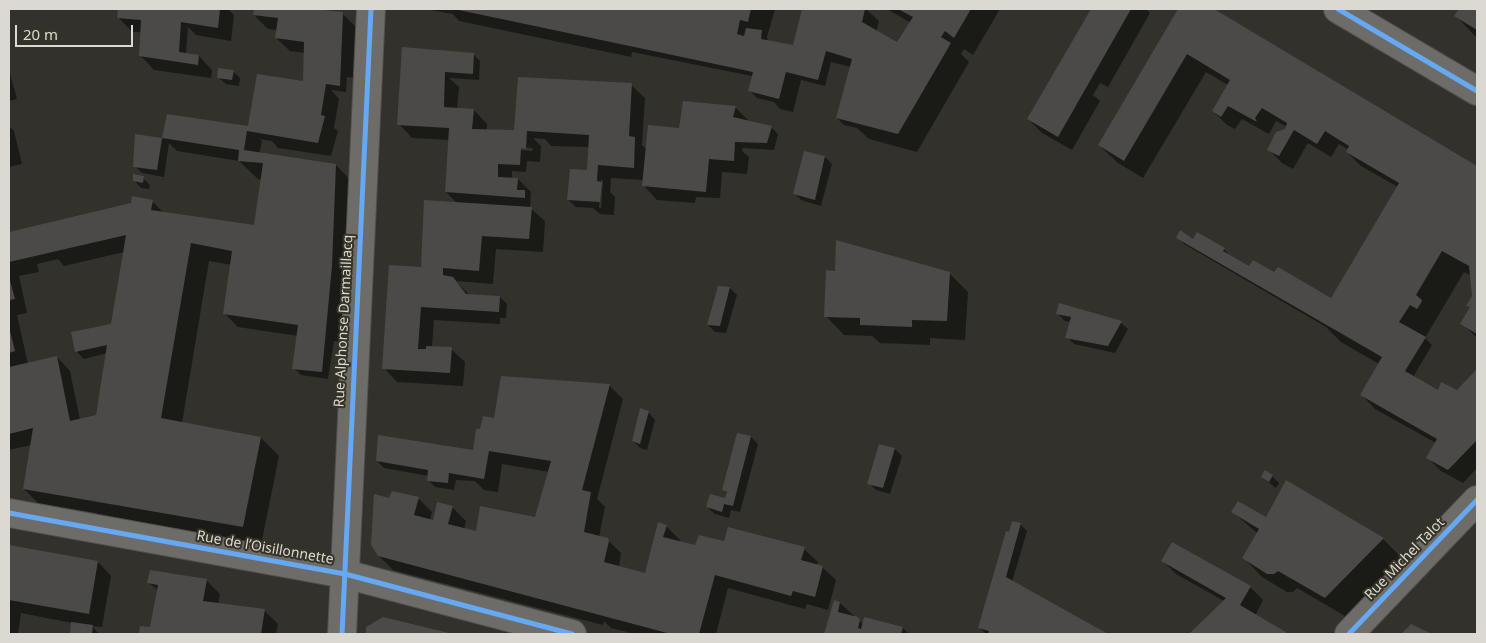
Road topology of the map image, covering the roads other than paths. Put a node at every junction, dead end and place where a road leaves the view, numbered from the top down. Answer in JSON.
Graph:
{"nodes":[{"id":1,"x":371,"y":9,"type":"edge"},
{"id":2,"x":1338,"y":9,"type":"edge"},
{"id":3,"x":1477,"y":91,"type":"edge"},
{"id":4,"x":1477,"y":500,"type":"edge"},
{"id":5,"x":9,"y":513,"type":"edge"},
{"id":6,"x":344,"y":574,"type":"junction"},
{"id":7,"x":342,"y":634,"type":"edge"},
{"id":8,"x":572,"y":634,"type":"edge"},
{"id":9,"x":1349,"y":634,"type":"edge"}],
"edges":[{"from":1,"to":6,"type":"street","name":"Rue Alphonse Darmaillacq"},
{"from":2,"to":3,"type":"street"},
{"from":4,"to":9,"type":"street","name":"Rue Michel Talot"},
{"from":5,"to":6,"type":"street","name":"Rue de l’Oisillonnette"},
{"from":6,"to":7,"type":"street","name":"Rue Alphonse Darmaillacq"},
{"from":6,"to":8,"type":"street","name":"Rue de l’Oisillonnette"}]}
